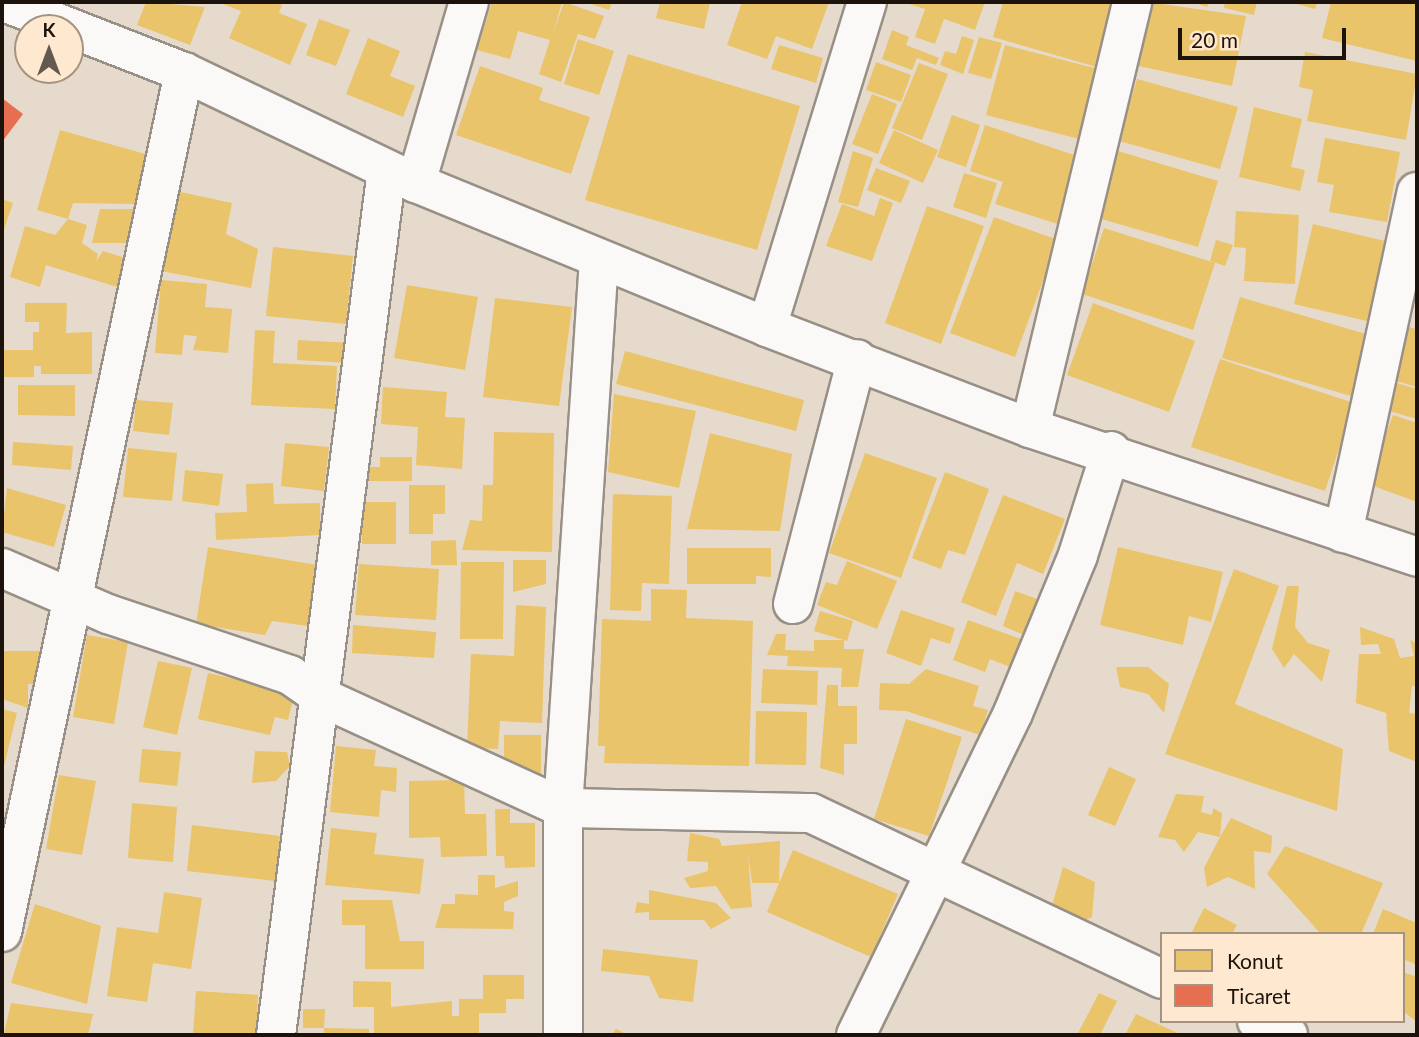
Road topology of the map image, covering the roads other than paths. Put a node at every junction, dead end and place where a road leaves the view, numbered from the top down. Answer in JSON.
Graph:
{"nodes":[{"id":1,"x":4,"y":2,"type":"edge"},
{"id":2,"x":469,"y":2,"type":"edge"},
{"id":3,"x":867,"y":2,"type":"edge"},
{"id":4,"x":1132,"y":2,"type":"edge"},
{"id":5,"x":184,"y":72,"type":"junction"},
{"id":6,"x":402,"y":176,"type":"junction"},
{"id":7,"x":1417,"y":192,"type":"edge"},
{"id":8,"x":599,"y":259,"type":"junction"},
{"id":9,"x":767,"y":327,"type":"junction"},
{"id":10,"x":857,"y":359,"type":"junction"},
{"id":11,"x":1030,"y":428,"type":"junction"},
{"id":12,"x":1111,"y":451,"type":"junction"},
{"id":13,"x":1343,"y":533,"type":"junction"},
{"id":14,"x":1417,"y":557,"type":"edge"},
{"id":15,"x":2,"y":568,"type":"edge"},
{"id":16,"x":74,"y":599,"type":"junction"},
{"id":17,"x":793,"y":604,"type":"dead end"},
{"id":18,"x":321,"y":697,"type":"junction"},
{"id":19,"x":563,"y":808,"type":"junction"},
{"id":20,"x":938,"y":872,"type":"junction"},
{"id":21,"x":2,"y":932,"type":"edge"},
{"id":22,"x":1160,"y":978,"type":"edge"},
{"id":23,"x":1262,"y":1023,"type":"edge"},
{"id":24,"x":276,"y":1035,"type":"edge"},
{"id":25,"x":563,"y":1035,"type":"edge"},
{"id":26,"x":856,"y":1035,"type":"edge"},
{"id":27,"x":1289,"y":1035,"type":"edge"}],
"edges":[{"from":1,"to":5,"type":"street"},
{"from":2,"to":6,"type":"street"},
{"from":3,"to":9,"type":"street"},
{"from":4,"to":11,"type":"street"},
{"from":5,"to":6,"type":"street"},
{"from":5,"to":16,"type":"street"},
{"from":6,"to":8,"type":"street"},
{"from":6,"to":18,"type":"street"},
{"from":7,"to":13,"type":"street"},
{"from":8,"to":9,"type":"street"},
{"from":8,"to":19,"type":"street"},
{"from":9,"to":10,"type":"street"},
{"from":10,"to":11,"type":"street"},
{"from":10,"to":17,"type":"street"},
{"from":11,"to":12,"type":"street"},
{"from":12,"to":13,"type":"street"},
{"from":12,"to":20,"type":"street"},
{"from":13,"to":14,"type":"street"},
{"from":15,"to":16,"type":"street"},
{"from":16,"to":18,"type":"street"},
{"from":16,"to":21,"type":"street"},
{"from":18,"to":19,"type":"street"},
{"from":18,"to":24,"type":"street"},
{"from":19,"to":20,"type":"street"},
{"from":19,"to":25,"type":"street"},
{"from":20,"to":22,"type":"street"},
{"from":20,"to":26,"type":"street"},
{"from":23,"to":27,"type":"street"}]}
